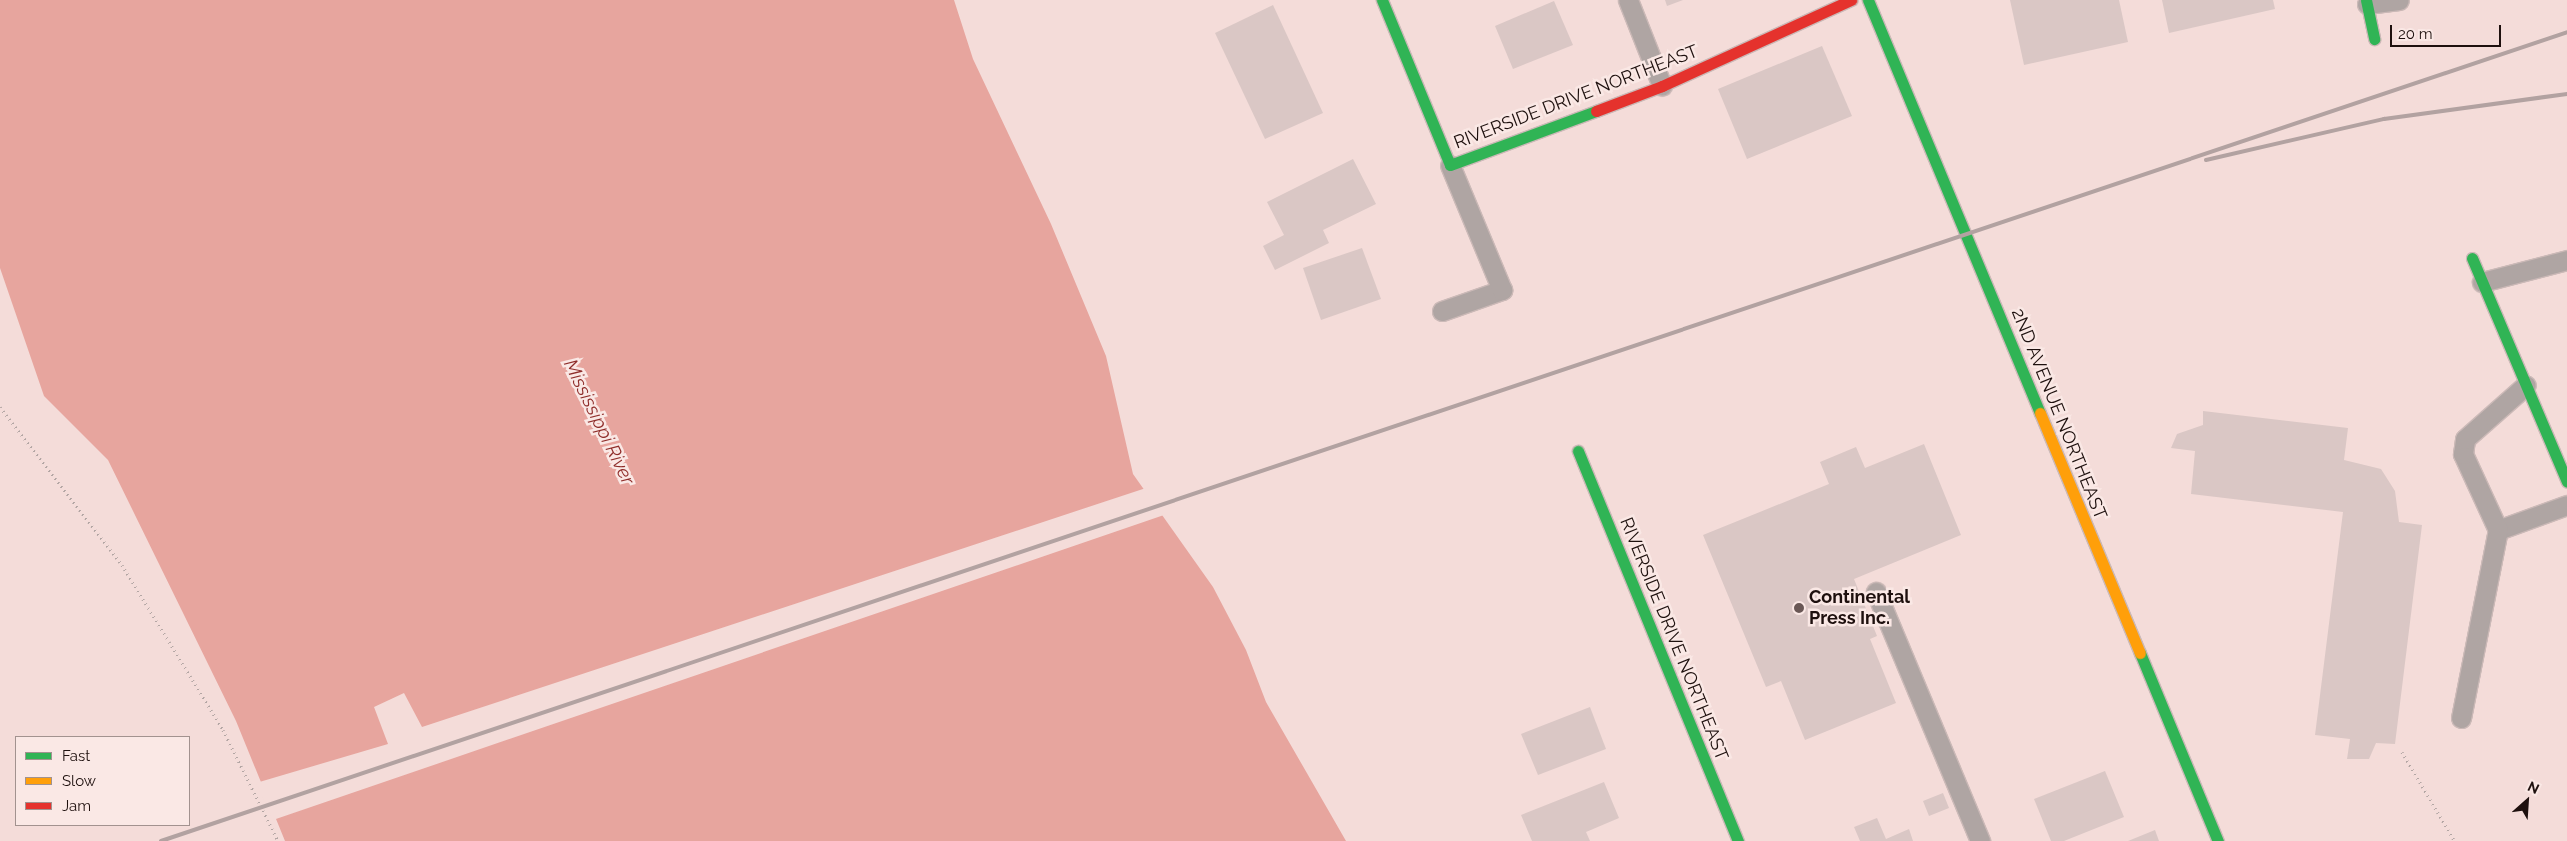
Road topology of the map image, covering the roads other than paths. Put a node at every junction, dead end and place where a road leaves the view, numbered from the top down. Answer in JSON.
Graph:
{"nodes":[{"id":1,"x":1382,"y":0,"type":"edge"},
{"id":2,"x":1628,"y":0,"type":"edge"},
{"id":3,"x":1851,"y":0,"type":"edge"},
{"id":4,"x":1868,"y":0,"type":"edge"},
{"id":5,"x":2399,"y":0,"type":"edge"},
{"id":6,"x":2367,"y":2,"type":"edge"},
{"id":7,"x":2374,"y":39,"type":"dead end"},
{"id":8,"x":1662,"y":86,"type":"junction"},
{"id":9,"x":1450,"y":165,"type":"junction"},
{"id":10,"x":2472,"y":258,"type":"dead end"},
{"id":11,"x":2567,"y":260,"type":"edge"},
{"id":12,"x":2482,"y":282,"type":"junction"},
{"id":13,"x":1442,"y":311,"type":"dead end"},
{"id":14,"x":2526,"y":385,"type":"junction"},
{"id":15,"x":1578,"y":451,"type":"dead end"},
{"id":16,"x":2567,"y":482,"type":"edge"},
{"id":17,"x":2567,"y":505,"type":"edge"},
{"id":18,"x":2498,"y":530,"type":"junction"},
{"id":19,"x":1876,"y":592,"type":"dead end"},
{"id":20,"x":2461,"y":718,"type":"dead end"},
{"id":21,"x":1738,"y":841,"type":"edge"},
{"id":22,"x":1980,"y":841,"type":"edge"},
{"id":23,"x":2218,"y":841,"type":"edge"}],
"edges":[{"from":1,"to":9,"type":"street","name":"RIVERSIDE DRIVE NORTHEAST"},
{"from":2,"to":8,"type":"lane"},
{"from":3,"to":8,"type":"street","name":"RIVERSIDE DRIVE NORTHEAST"},
{"from":4,"to":23,"type":"street","name":"2ND AVENUE NORTHEAST"},
{"from":5,"to":6,"type":"lane"},
{"from":6,"to":7,"type":"street"},
{"from":8,"to":9,"type":"street","name":"RIVERSIDE DRIVE NORTHEAST"},
{"from":9,"to":13,"type":"lane"},
{"from":10,"to":12,"type":"street"},
{"from":11,"to":12,"type":"lane"},
{"from":12,"to":14,"type":"street"},
{"from":14,"to":16,"type":"street"},
{"from":14,"to":18,"type":"lane"},
{"from":15,"to":21,"type":"street","name":"RIVERSIDE DRIVE NORTHEAST"},
{"from":17,"to":18,"type":"lane"},
{"from":18,"to":20,"type":"lane"},
{"from":19,"to":22,"type":"lane"}]}
